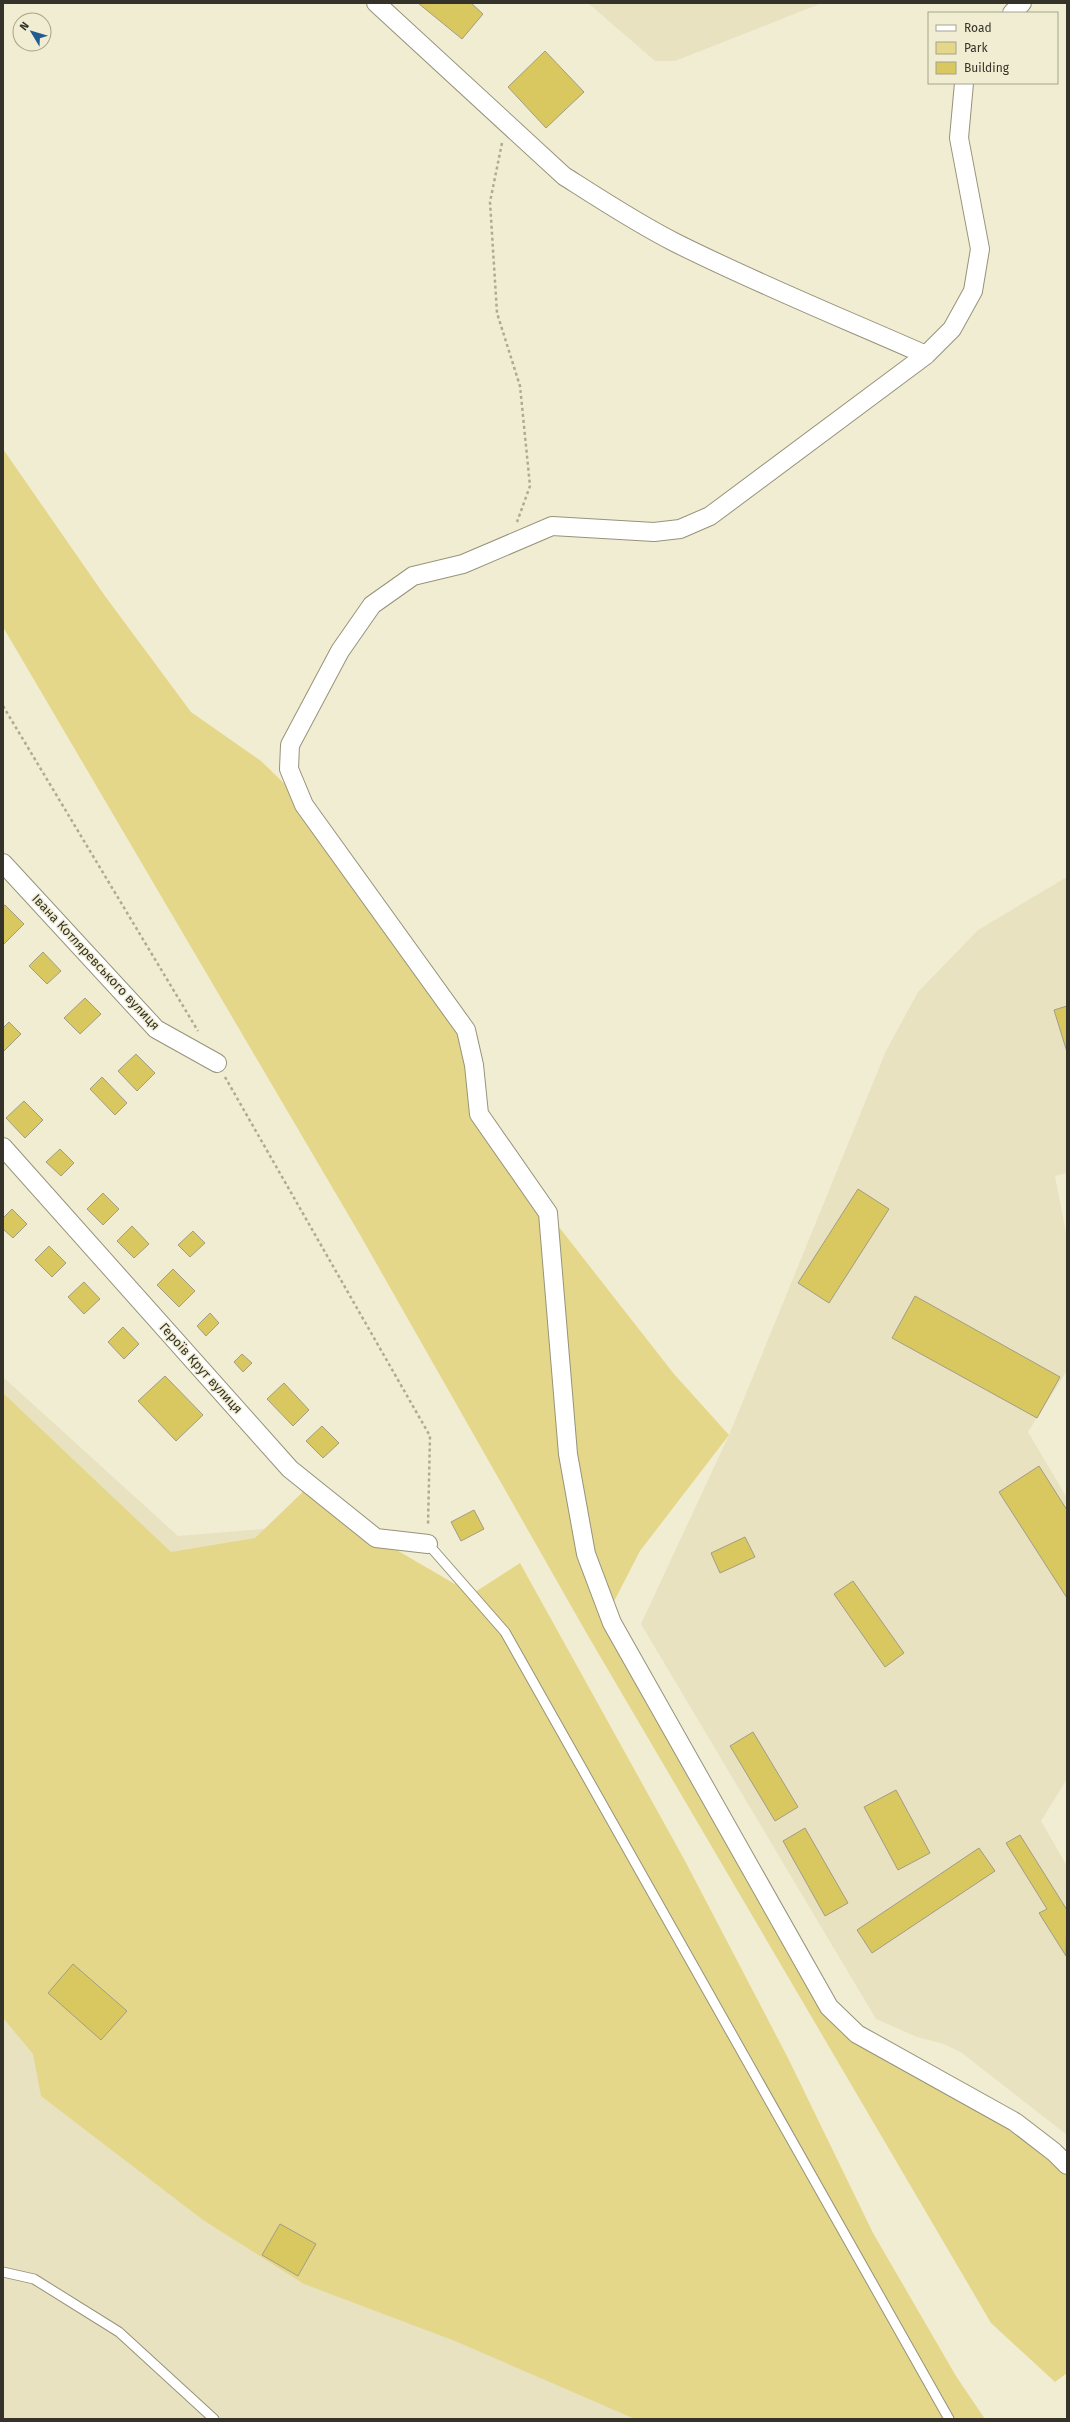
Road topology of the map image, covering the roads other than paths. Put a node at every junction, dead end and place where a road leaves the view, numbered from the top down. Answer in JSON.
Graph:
{"nodes":[{"id":1,"x":376,"y":3,"type":"edge"},
{"id":2,"x":1022,"y":3,"type":"edge"},
{"id":3,"x":1013,"y":12,"type":"edge"},
{"id":4,"x":964,"y":84,"type":"edge"},
{"id":5,"x":926,"y":355,"type":"junction"},
{"id":6,"x":3,"y":863,"type":"edge"},
{"id":7,"x":217,"y":1063,"type":"road end"},
{"id":8,"x":3,"y":1147,"type":"edge"},
{"id":9,"x":428,"y":1544,"type":"joint"},
{"id":10,"x":1067,"y":2165,"type":"edge"},
{"id":11,"x":3,"y":2272,"type":"edge"},
{"id":12,"x":214,"y":2419,"type":"edge"},
{"id":13,"x":949,"y":2419,"type":"edge"}],
"edges":[{"from":1,"to":5,"type":"street"},
{"from":2,"to":3,"type":"street"},
{"from":4,"to":5,"type":"street"},
{"from":5,"to":10,"type":"street"},
{"from":6,"to":7,"type":"street","name":"Івана Котляревського вулиця"},
{"from":8,"to":9,"type":"street","name":"Героїв Крут вулиця"},
{"from":9,"to":13,"type":"lane"},
{"from":11,"to":12,"type":"lane"}]}
